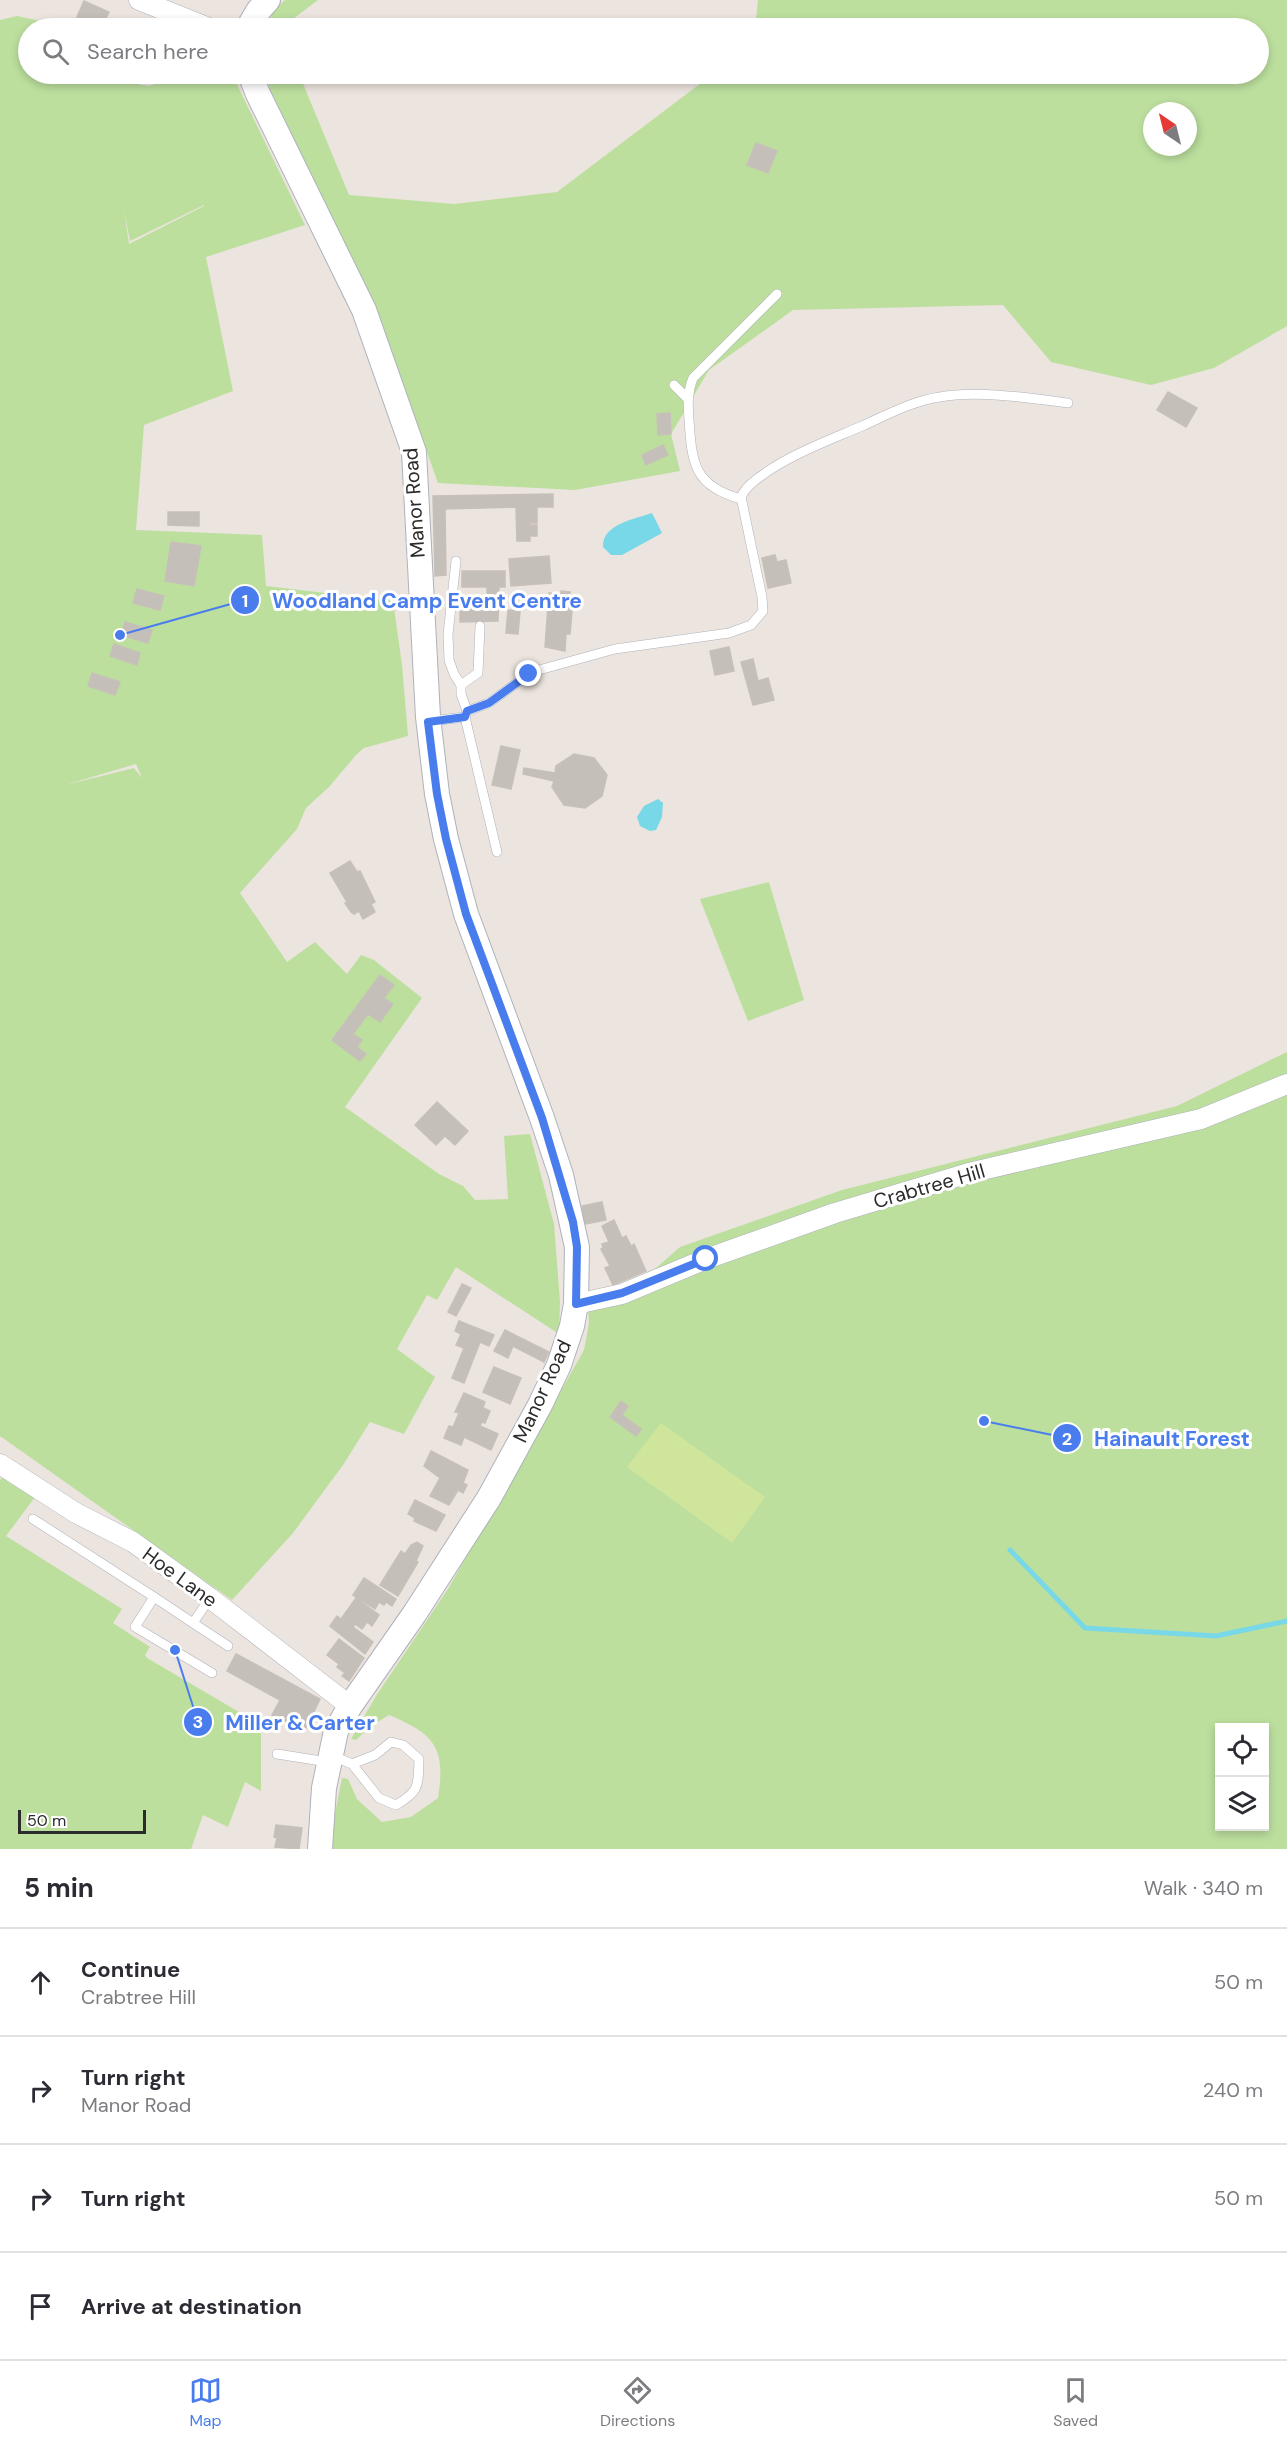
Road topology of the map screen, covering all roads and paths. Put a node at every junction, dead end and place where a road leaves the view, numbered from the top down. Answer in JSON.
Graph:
{"nodes":[{"id":1,"x":140,"y":0,"type":"edge"},
{"id":2,"x":268,"y":0,"type":"edge"},
{"id":3,"x":184,"y":18,"type":"edge"},
{"id":4,"x":254,"y":18,"type":"edge"},
{"id":5,"x":254,"y":84,"type":"edge"},
{"id":6,"x":777,"y":294,"type":"dead end"},
{"id":7,"x":674,"y":385,"type":"dead end"},
{"id":8,"x":687,"y":399,"type":"junction"},
{"id":9,"x":1068,"y":404,"type":"dead end"},
{"id":10,"x":741,"y":499,"type":"junction"},
{"id":11,"x":456,"y":561,"type":"dead end"},
{"id":12,"x":480,"y":626,"type":"dead end"},
{"id":13,"x":461,"y":685,"type":"junction"},
{"id":14,"x":466,"y":714,"type":"junction"},
{"id":15,"x":428,"y":722,"type":"junction"},
{"id":16,"x":497,"y":852,"type":"dead end"},
{"id":17,"x":1287,"y":1084,"type":"edge"},
{"id":18,"x":576,"y":1304,"type":"junction"},
{"id":19,"x":0,"y":1464,"type":"edge"},
{"id":20,"x":33,"y":1519,"type":"dead end"},
{"id":21,"x":154,"y":1597,"type":"junction"},
{"id":22,"x":210,"y":1598,"type":"junction"},
{"id":23,"x":193,"y":1623,"type":"junction"},
{"id":24,"x":228,"y":1646,"type":"dead end"},
{"id":25,"x":212,"y":1673,"type":"dead end"},
{"id":26,"x":350,"y":1706,"type":"junction"},
{"id":27,"x":277,"y":1755,"type":"dead end"},
{"id":28,"x":329,"y":1758,"type":"junction"},
{"id":29,"x":352,"y":1764,"type":"junction"},
{"id":30,"x":320,"y":1849,"type":"edge"}],
"edges":[{"from":1,"to":3,"type":"street"},
{"from":2,"to":4,"type":"street"},
{"from":5,"to":15,"type":"street","name":"Manor Road"},
{"from":6,"to":8,"type":"lane"},
{"from":7,"to":8,"type":"lane"},
{"from":8,"to":10,"type":"lane"},
{"from":9,"to":10,"type":"lane"},
{"from":10,"to":14,"type":"lane"},
{"from":11,"to":13,"type":"lane"},
{"from":12,"to":13,"type":"lane"},
{"from":13,"to":14,"type":"lane"},
{"from":14,"to":15,"type":"lane"},
{"from":14,"to":16,"type":"lane"},
{"from":15,"to":18,"type":"street","name":"Manor Road"},
{"from":17,"to":18,"type":"street","name":"Crabtree Hill"},
{"from":18,"to":26,"type":"street","name":"Manor Road"},
{"from":19,"to":22,"type":"street","name":"Hoe Lane"},
{"from":20,"to":21,"type":"lane"},
{"from":21,"to":23,"type":"lane"},
{"from":21,"to":25,"type":"lane"},
{"from":22,"to":23,"type":"lane"},
{"from":22,"to":26,"type":"street","name":"Hoe Lane"},
{"from":23,"to":24,"type":"lane"},
{"from":26,"to":28,"type":"street","name":"Manor Road"},
{"from":27,"to":28,"type":"lane"},
{"from":28,"to":29,"type":"lane"},
{"from":28,"to":30,"type":"street","name":"Manor Road"},
{"from":29,"to":29,"type":"lane"}]}
